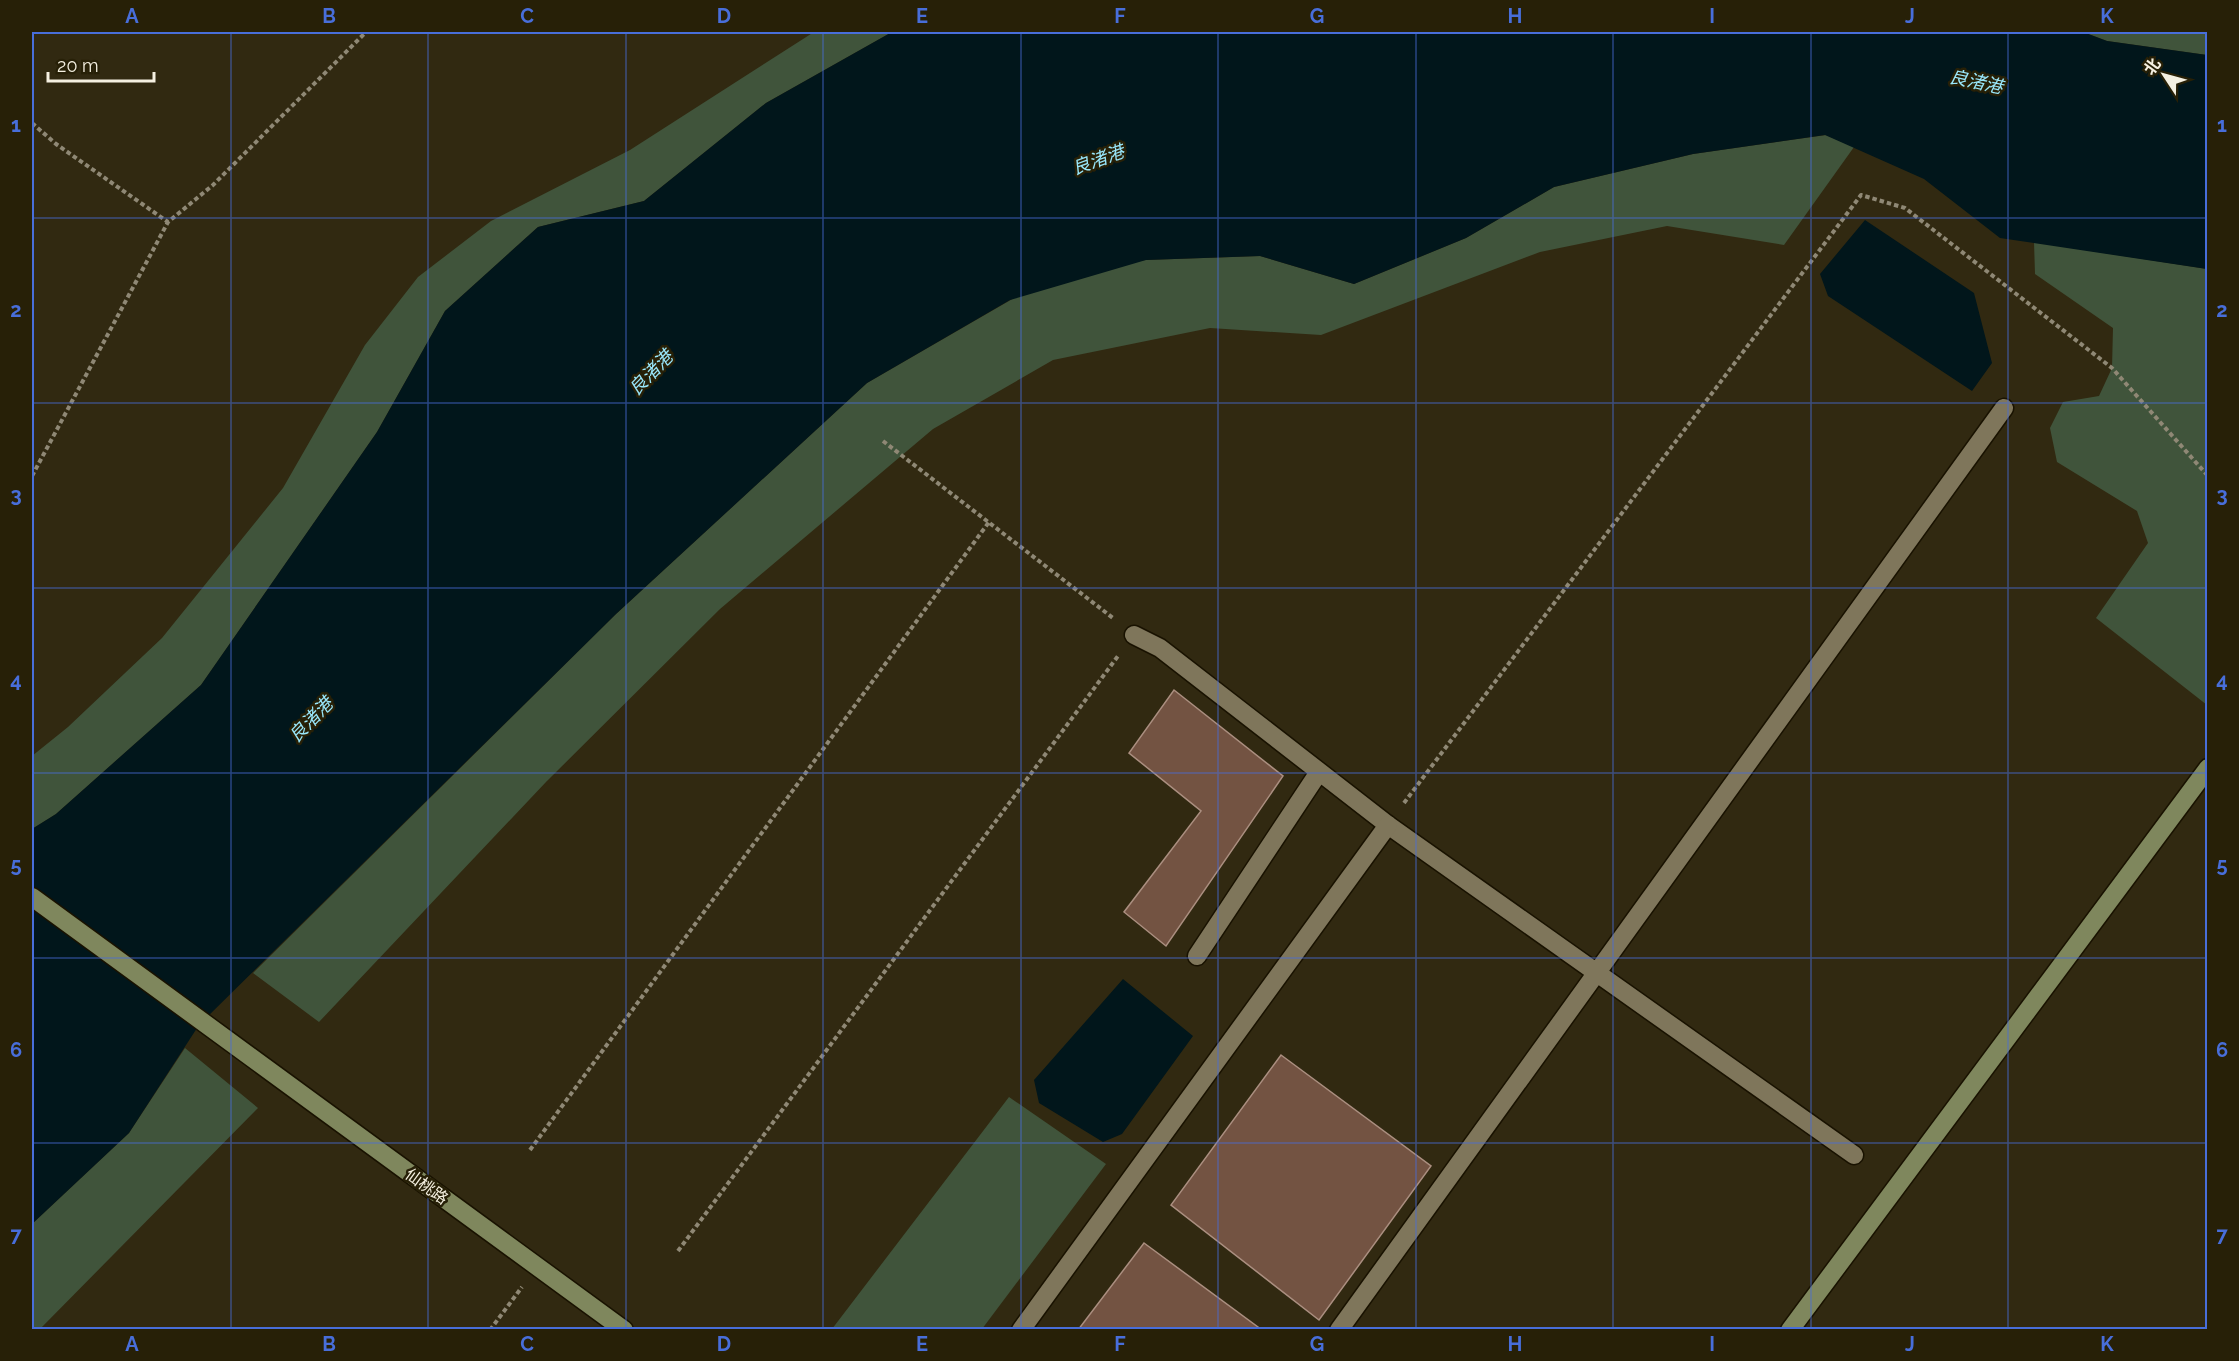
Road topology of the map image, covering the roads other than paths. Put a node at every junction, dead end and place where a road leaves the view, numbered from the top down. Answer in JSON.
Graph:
{"nodes":[{"id":1,"x":2004,"y":408,"type":"dead end"},
{"id":2,"x":1134,"y":635,"type":"road end"},
{"id":3,"x":2208,"y":768,"type":"edge"},
{"id":4,"x":1319,"y":772,"type":"junction"},
{"id":5,"x":1388,"y":825,"type":"junction"},
{"id":6,"x":32,"y":897,"type":"edge"},
{"id":7,"x":1197,"y":956,"type":"dead end"},
{"id":8,"x":1595,"y":971,"type":"junction"},
{"id":9,"x":1854,"y":1155,"type":"dead end"},
{"id":10,"x":624,"y":1329,"type":"edge"},
{"id":11,"x":1021,"y":1329,"type":"edge"},
{"id":12,"x":1339,"y":1329,"type":"edge"},
{"id":13,"x":1791,"y":1329,"type":"edge"}],
"edges":[{"from":1,"to":8,"type":"street"},
{"from":2,"to":4,"type":"street"},
{"from":3,"to":13,"type":"street"},
{"from":4,"to":5,"type":"street"},
{"from":4,"to":7,"type":"street"},
{"from":5,"to":8,"type":"street"},
{"from":5,"to":11,"type":"street"},
{"from":6,"to":10,"type":"street","name":"仙桃路"},
{"from":8,"to":9,"type":"street"},
{"from":8,"to":12,"type":"street"}]}
